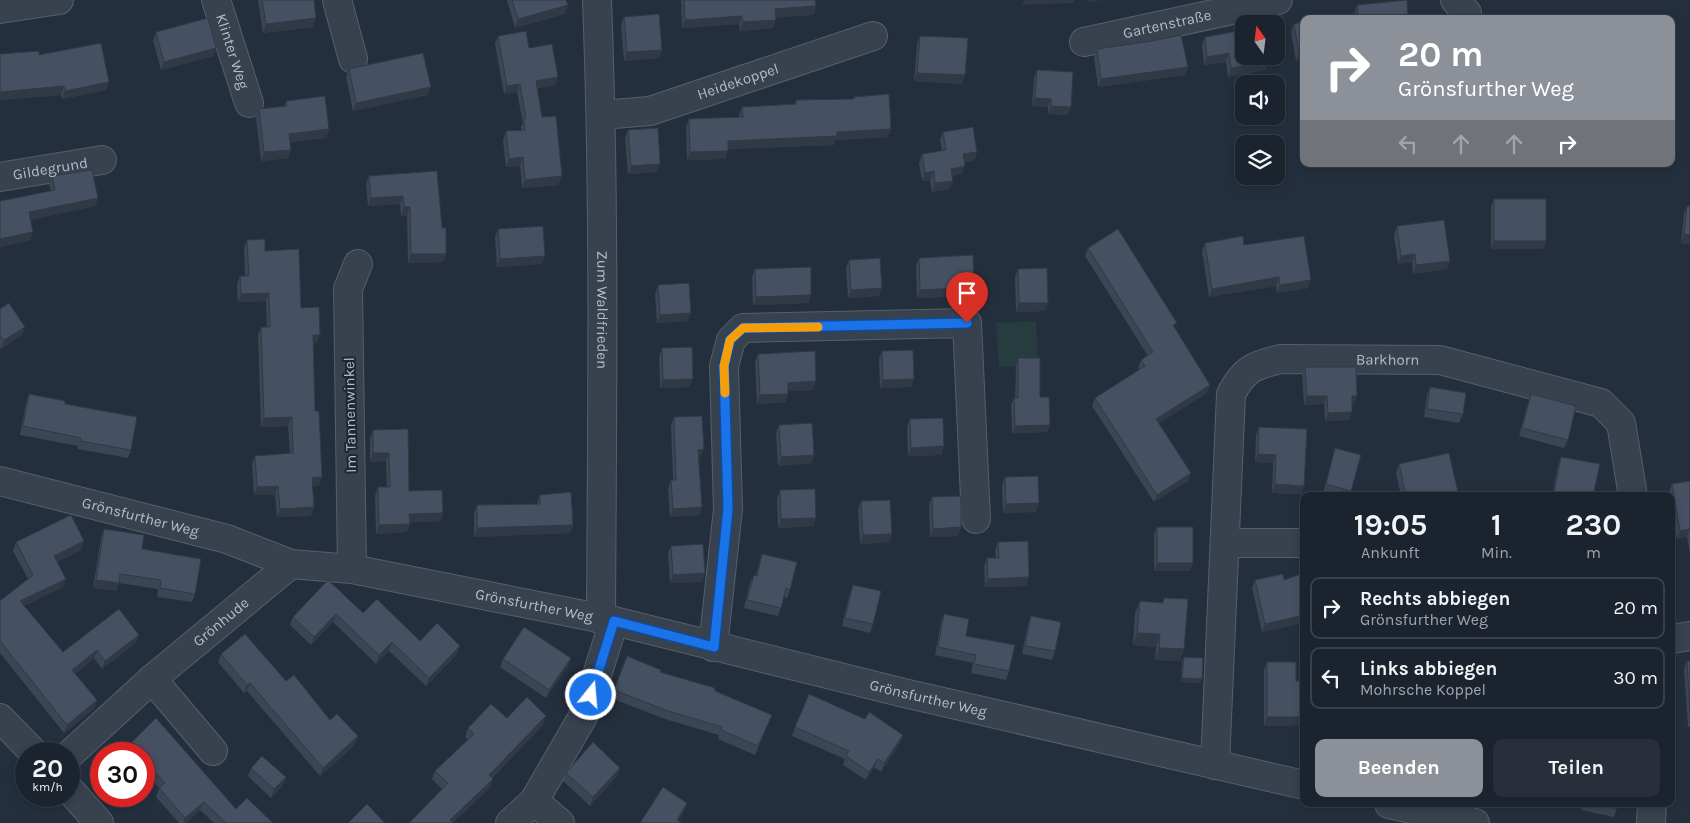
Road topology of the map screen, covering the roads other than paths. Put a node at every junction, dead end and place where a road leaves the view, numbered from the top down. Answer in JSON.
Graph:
{"nodes":[{"id":1,"x":59,"y":0,"type":"edge"},
{"id":2,"x":216,"y":0,"type":"edge"},
{"id":3,"x":337,"y":0,"type":"edge"},
{"id":4,"x":597,"y":0,"type":"edge"},
{"id":5,"x":1278,"y":0,"type":"edge"},
{"id":6,"x":0,"y":9,"type":"edge"},
{"id":7,"x":873,"y":36,"type":"dead end"},
{"id":8,"x":1084,"y":42,"type":"dead end"},
{"id":9,"x":354,"y":59,"type":"dead end"},
{"id":10,"x":249,"y":103,"type":"dead end"},
{"id":11,"x":601,"y":115,"type":"junction"},
{"id":12,"x":102,"y":160,"type":"dead end"},
{"id":13,"x":0,"y":177,"type":"edge"},
{"id":14,"x":358,"y":264,"type":"dead end"},
{"id":15,"x":0,"y":481,"type":"edge"},
{"id":16,"x":1632,"y":492,"type":"edge"},
{"id":17,"x":976,"y":519,"type":"dead end"},
{"id":18,"x":1226,"y":543,"type":"junction"},
{"id":19,"x":1300,"y":543,"type":"edge"},
{"id":20,"x":291,"y":564,"type":"junction"},
{"id":21,"x":352,"y":568,"type":"junction"},
{"id":22,"x":608,"y":621,"type":"junction"},
{"id":23,"x":1690,"y":636,"type":"edge"},
{"id":24,"x":1675,"y":638,"type":"edge"},
{"id":25,"x":714,"y":647,"type":"junction"},
{"id":26,"x":152,"y":679,"type":"junction"},
{"id":27,"x":4,"y":728,"type":"edge"},
{"id":28,"x":21,"y":742,"type":"edge"},
{"id":29,"x":80,"y":745,"type":"edge"},
{"id":30,"x":213,"y":751,"type":"dead end"},
{"id":31,"x":1216,"y":765,"type":"junction"},
{"id":32,"x":1300,"y":783,"type":"edge"},
{"id":33,"x":80,"y":801,"type":"edge"},
{"id":34,"x":534,"y":801,"type":"junction"},
{"id":35,"x":1403,"y":807,"type":"edge"},
{"id":36,"x":1652,"y":807,"type":"edge"},
{"id":37,"x":99,"y":823,"type":"edge"},
{"id":38,"x":510,"y":823,"type":"edge"},
{"id":39,"x":560,"y":823,"type":"edge"},
{"id":40,"x":1475,"y":823,"type":"edge"},
{"id":41,"x":1651,"y":823,"type":"edge"}],
"edges":[{"from":1,"to":6,"type":"street"},
{"from":2,"to":10,"type":"street","name":"Klinter Weg"},
{"from":3,"to":9,"type":"street"},
{"from":4,"to":11,"type":"street","name":"Zum Waldfrieden"},
{"from":5,"to":8,"type":"street","name":"Gartenstraße"},
{"from":7,"to":11,"type":"street","name":"Heidekoppel"},
{"from":11,"to":22,"type":"street","name":"Zum Waldfrieden"},
{"from":12,"to":13,"type":"street","name":"Gildegrund"},
{"from":14,"to":21,"type":"street","name":"Im Tannenwinkel"},
{"from":15,"to":20,"type":"street","name":"Grönsfurther Weg"},
{"from":16,"to":18,"type":"street","name":"Barkhorn"},
{"from":17,"to":25,"type":"street"},
{"from":18,"to":19,"type":"street"},
{"from":18,"to":31,"type":"street","name":"Barkhorn"},
{"from":20,"to":21,"type":"street","name":"Grönsfurther Weg"},
{"from":20,"to":26,"type":"street","name":"Grönhude"},
{"from":21,"to":22,"type":"street","name":"Grönsfurther Weg"},
{"from":22,"to":25,"type":"street","name":"Grönsfurther Weg"},
{"from":22,"to":34,"type":"street","name":"Zum Waldfrieden"},
{"from":23,"to":24,"type":"street"},
{"from":25,"to":31,"type":"street","name":"Grönsfurther Weg"},
{"from":26,"to":29,"type":"street","name":"Grönhude"},
{"from":26,"to":30,"type":"street"},
{"from":27,"to":28,"type":"street"},
{"from":31,"to":32,"type":"street","name":"Grönsfurther Weg"},
{"from":33,"to":37,"type":"street"},
{"from":34,"to":38,"type":"street","name":"Zum Waldfrieden"},
{"from":34,"to":39,"type":"street"},
{"from":35,"to":40,"type":"street"},
{"from":36,"to":41,"type":"street"}]}
